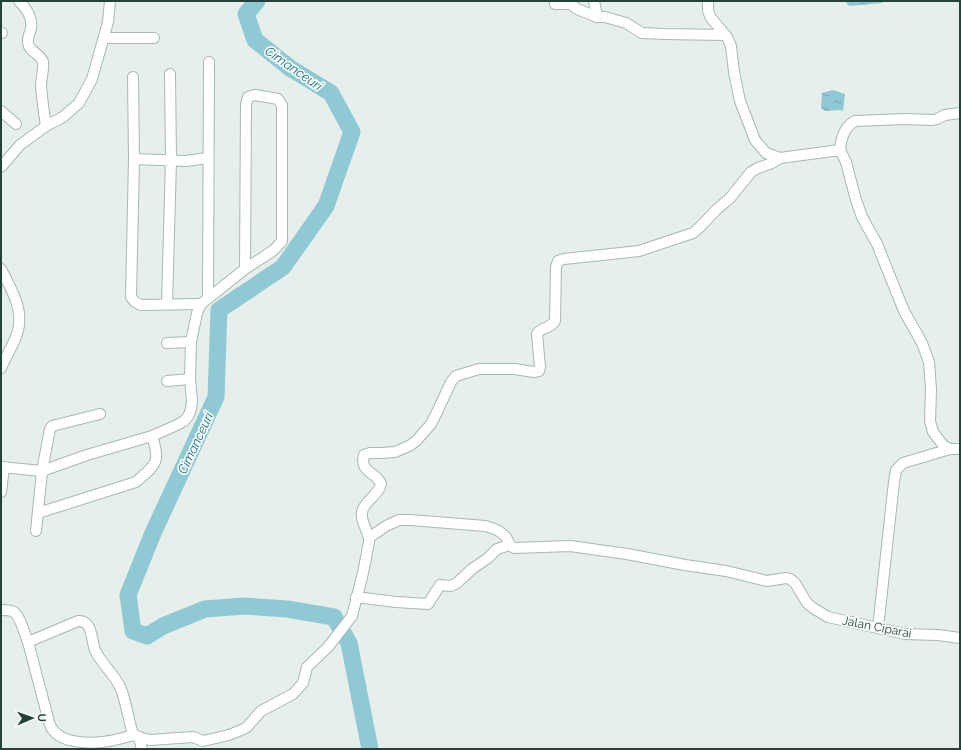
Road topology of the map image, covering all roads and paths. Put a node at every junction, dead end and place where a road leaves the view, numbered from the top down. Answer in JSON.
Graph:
{"nodes":[{"id":1,"x":19,"y":1,"type":"edge"},
{"id":2,"x":110,"y":1,"type":"edge"},
{"id":3,"x":594,"y":1,"type":"edge"},
{"id":4,"x":708,"y":1,"type":"edge"},
{"id":5,"x":555,"y":4,"type":"dead end"},
{"id":6,"x":597,"y":17,"type":"junction"},
{"id":7,"x":725,"y":35,"type":"junction"},
{"id":8,"x":104,"y":38,"type":"junction"},
{"id":9,"x":154,"y":38,"type":"dead end"},
{"id":10,"x":209,"y":62,"type":"dead end"},
{"id":11,"x":170,"y":74,"type":"dead end"},
{"id":12,"x":133,"y":77,"type":"dead end"},
{"id":13,"x":1,"y":112,"type":"edge"},
{"id":14,"x":960,"y":113,"type":"edge"},
{"id":15,"x":16,"y":124,"type":"dead end"},
{"id":16,"x":46,"y":126,"type":"junction"},
{"id":17,"x":840,"y":150,"type":"junction"},
{"id":18,"x":208,"y":158,"type":"junction"},
{"id":19,"x":780,"y":158,"type":"junction"},
{"id":20,"x":134,"y":159,"type":"junction"},
{"id":21,"x":170,"y":160,"type":"junction"},
{"id":22,"x":1,"y":167,"type":"edge"},
{"id":23,"x":1,"y":268,"type":"edge"},
{"id":24,"x":245,"y":269,"type":"junction"},
{"id":25,"x":205,"y":301,"type":"junction"},
{"id":26,"x":167,"y":304,"type":"junction"},
{"id":27,"x":191,"y":342,"type":"junction"},
{"id":28,"x":167,"y":343,"type":"dead end"},
{"id":29,"x":1,"y":368,"type":"edge"},
{"id":30,"x":190,"y":379,"type":"junction"},
{"id":31,"x":166,"y":381,"type":"dead end"},
{"id":32,"x":100,"y":414,"type":"dead end"},
{"id":33,"x":152,"y":436,"type":"junction"},
{"id":34,"x":955,"y":449,"type":"edge"},
{"id":35,"x":2,"y":467,"type":"edge"},
{"id":36,"x":42,"y":471,"type":"junction"},
{"id":37,"x":1,"y":492,"type":"edge"},
{"id":38,"x":38,"y":513,"type":"junction"},
{"id":39,"x":36,"y":531,"type":"dead end"},
{"id":40,"x":370,"y":537,"type":"junction"},
{"id":41,"x":510,"y":545,"type":"junction"},
{"id":42,"x":356,"y":597,"type":"junction"},
{"id":43,"x":1,"y":610,"type":"edge"},
{"id":44,"x":878,"y":628,"type":"junction"},
{"id":45,"x":960,"y":638,"type":"edge"},
{"id":46,"x":28,"y":642,"type":"junction"},
{"id":47,"x":137,"y":736,"type":"junction"},
{"id":48,"x":204,"y":745,"type":"edge"},
{"id":49,"x":142,"y":749,"type":"edge"}],
"edges":[{"from":1,"to":16,"type":"street"},
{"from":2,"to":8,"type":"street"},
{"from":3,"to":6,"type":"street"},
{"from":4,"to":7,"type":"street"},
{"from":5,"to":6,"type":"street"},
{"from":6,"to":7,"type":"street"},
{"from":7,"to":19,"type":"street"},
{"from":8,"to":9,"type":"street"},
{"from":8,"to":16,"type":"street"},
{"from":10,"to":18,"type":"street"},
{"from":11,"to":21,"type":"street"},
{"from":12,"to":20,"type":"street"},
{"from":13,"to":15,"type":"street"},
{"from":14,"to":17,"type":"street"},
{"from":16,"to":22,"type":"street"},
{"from":17,"to":19,"type":"street"},
{"from":17,"to":34,"type":"street"},
{"from":18,"to":21,"type":"street"},
{"from":18,"to":25,"type":"street"},
{"from":19,"to":40,"type":"street"},
{"from":20,"to":21,"type":"street"},
{"from":20,"to":26,"type":"street"},
{"from":21,"to":26,"type":"street"},
{"from":23,"to":29,"type":"street"},
{"from":24,"to":24,"type":"street"},
{"from":24,"to":25,"type":"street"},
{"from":25,"to":26,"type":"street"},
{"from":25,"to":27,"type":"street"},
{"from":27,"to":28,"type":"street"},
{"from":27,"to":30,"type":"street"},
{"from":30,"to":31,"type":"street"},
{"from":30,"to":33,"type":"street"},
{"from":32,"to":36,"type":"street"},
{"from":33,"to":36,"type":"street"},
{"from":33,"to":38,"type":"street"},
{"from":34,"to":44,"type":"street"},
{"from":35,"to":36,"type":"street"},
{"from":35,"to":37,"type":"street"},
{"from":36,"to":38,"type":"street"},
{"from":38,"to":39,"type":"street"},
{"from":40,"to":41,"type":"street"},
{"from":40,"to":42,"type":"street"},
{"from":41,"to":42,"type":"street"},
{"from":41,"to":44,"type":"street","name":"Jalan Ciparai"},
{"from":42,"to":48,"type":"street"},
{"from":43,"to":46,"type":"street"},
{"from":44,"to":45,"type":"street","name":"Jalan Ciparai"},
{"from":46,"to":47,"type":"street"},
{"from":46,"to":47,"type":"street"},
{"from":47,"to":48,"type":"street"},
{"from":47,"to":49,"type":"street"}]}
